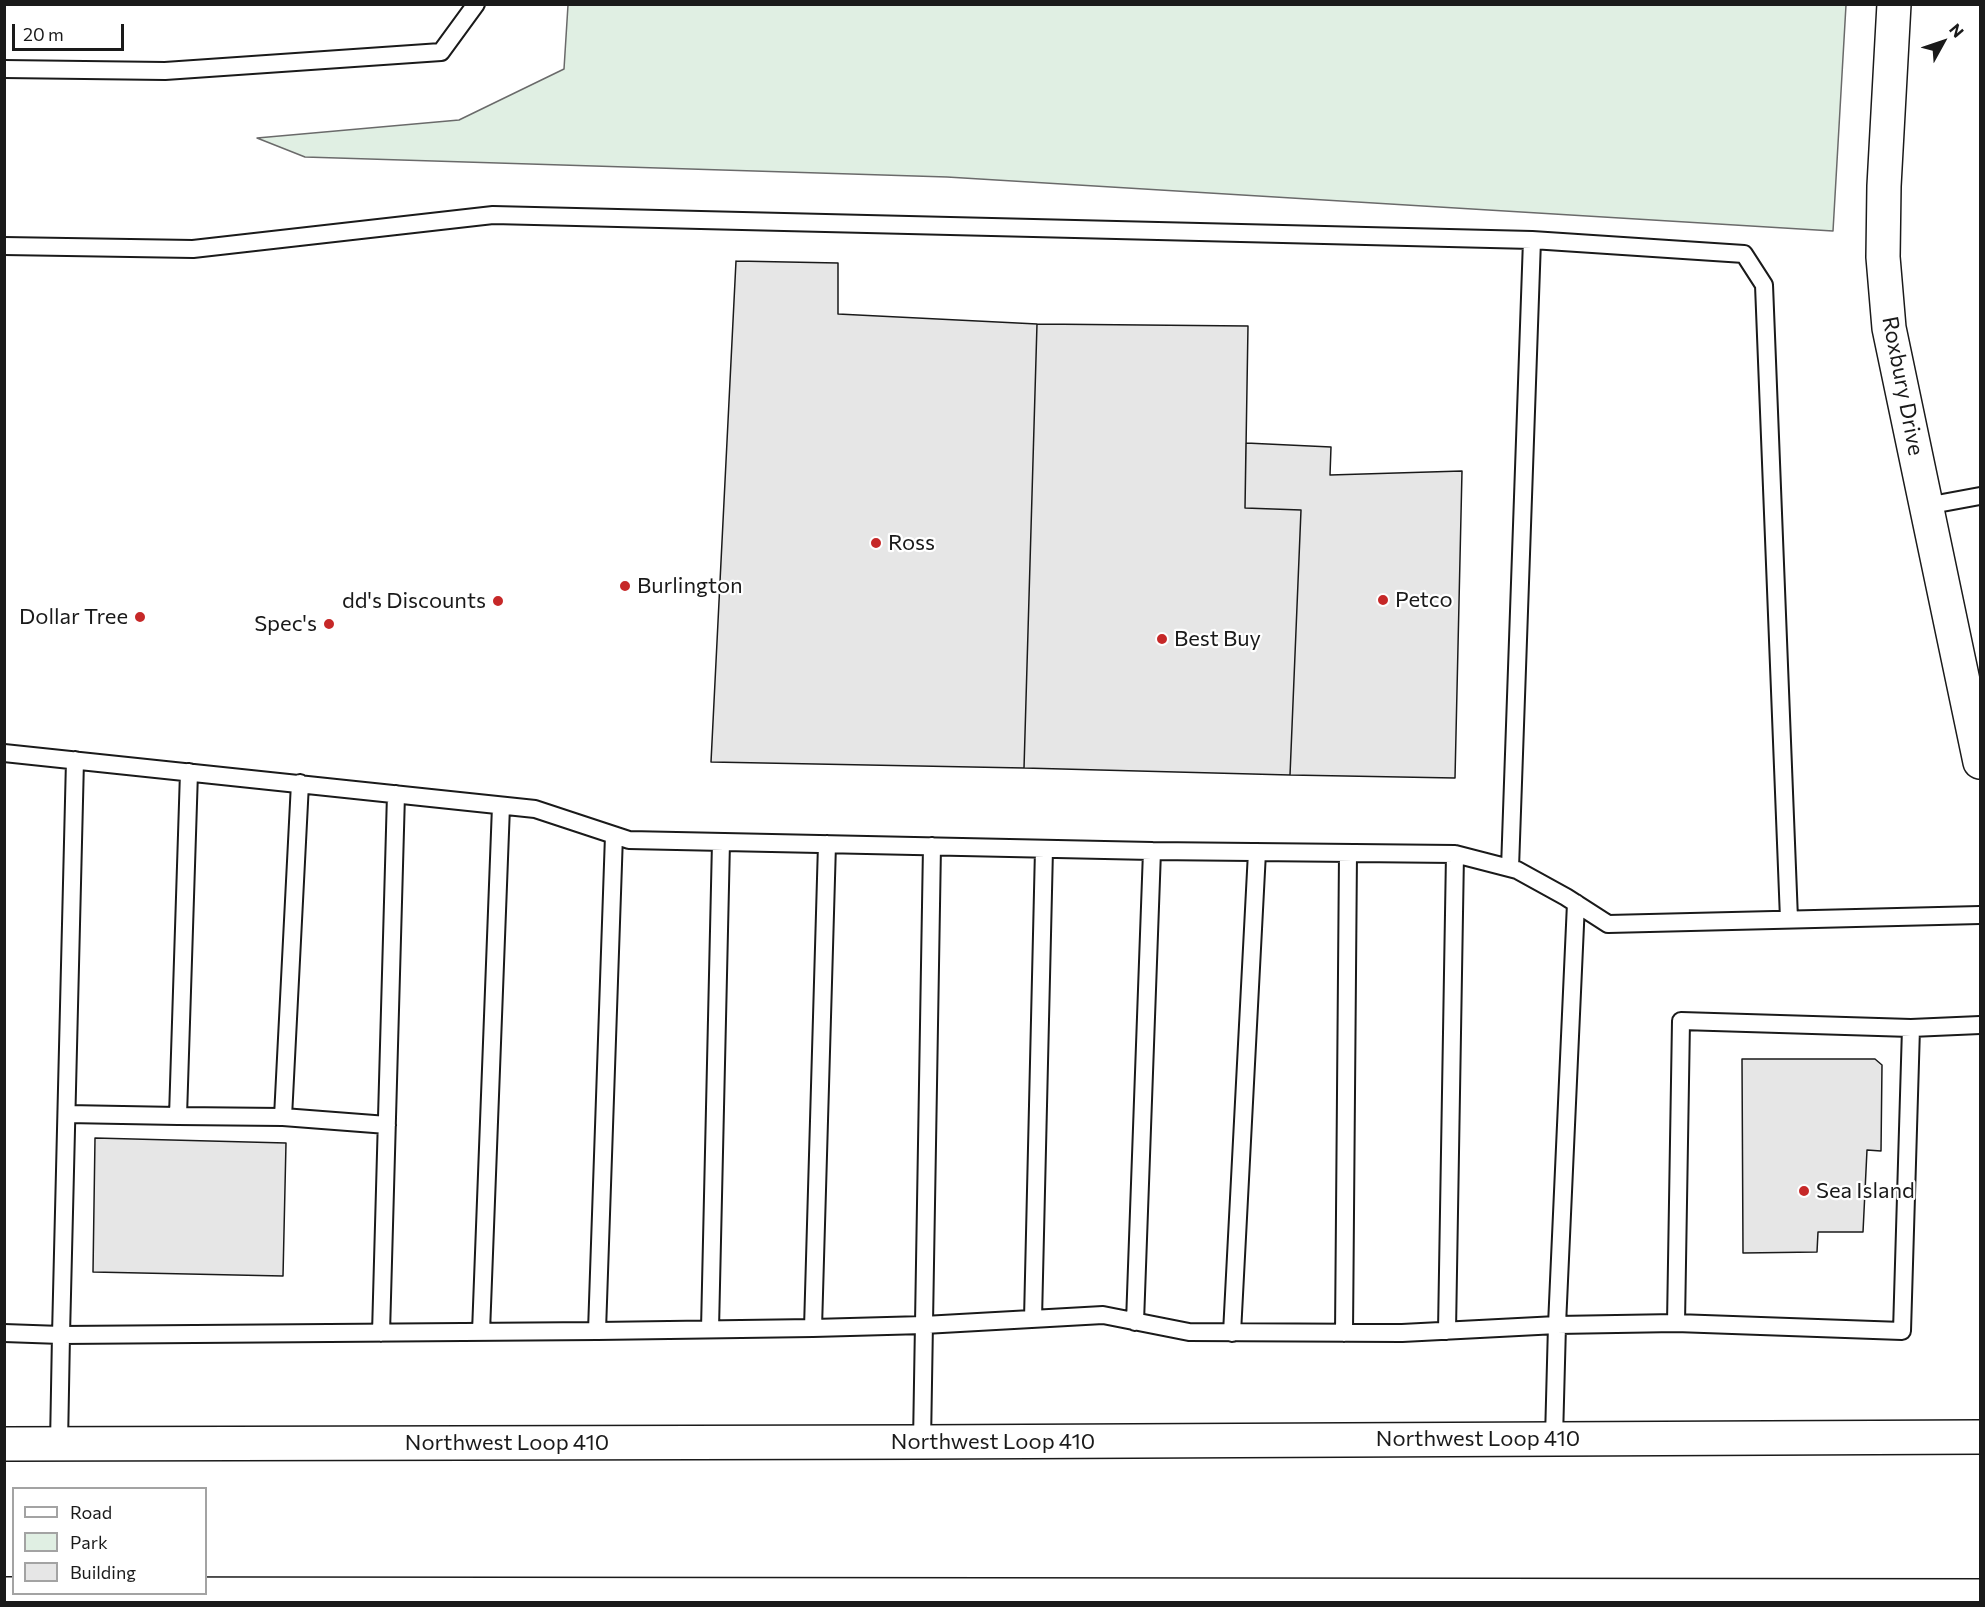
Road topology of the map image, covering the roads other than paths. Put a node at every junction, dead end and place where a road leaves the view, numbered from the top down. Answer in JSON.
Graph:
{"nodes":[{"id":1,"x":476,"y":4,"type":"edge"},
{"id":2,"x":1894,"y":4,"type":"edge"},
{"id":3,"x":4,"y":69,"type":"edge"},
{"id":4,"x":1532,"y":240,"type":"junction"},
{"id":5,"x":4,"y":246,"type":"edge"},
{"id":6,"x":1980,"y":496,"type":"edge"},
{"id":7,"x":1926,"y":506,"type":"junction"},
{"id":8,"x":4,"y":753,"type":"edge"},
{"id":9,"x":75,"y":760,"type":"junction"},
{"id":10,"x":1980,"y":762,"type":"edge"},
{"id":11,"x":189,"y":772,"type":"junction"},
{"id":12,"x":300,"y":783,"type":"junction"},
{"id":13,"x":396,"y":794,"type":"junction"},
{"id":14,"x":501,"y":806,"type":"junction"},
{"id":15,"x":614,"y":835,"type":"junction"},
{"id":16,"x":722,"y":842,"type":"junction"},
{"id":17,"x":827,"y":844,"type":"junction"},
{"id":18,"x":932,"y":846,"type":"junction"},
{"id":19,"x":1044,"y":849,"type":"junction"},
{"id":20,"x":1152,"y":851,"type":"junction"},
{"id":21,"x":1257,"y":852,"type":"junction"},
{"id":22,"x":1348,"y":853,"type":"junction"},
{"id":23,"x":1455,"y":854,"type":"junction"},
{"id":24,"x":1510,"y":868,"type":"junction"},
{"id":25,"x":1576,"y":903,"type":"junction"},
{"id":26,"x":1980,"y":915,"type":"edge"},
{"id":27,"x":1789,"y":919,"type":"junction"},
{"id":28,"x":1980,"y":1025,"type":"edge"},
{"id":29,"x":1911,"y":1028,"type":"junction"},
{"id":30,"x":67,"y":1114,"type":"junction"},
{"id":31,"x":178,"y":1116,"type":"junction"},
{"id":32,"x":283,"y":1117,"type":"junction"},
{"id":33,"x":387,"y":1125,"type":"junction"},
{"id":34,"x":1033,"y":1319,"type":"junction"},
{"id":35,"x":1135,"y":1322,"type":"junction"},
{"id":36,"x":1677,"y":1323,"type":"junction"},
{"id":37,"x":1557,"y":1324,"type":"junction"},
{"id":38,"x":924,"y":1325,"type":"junction"},
{"id":39,"x":813,"y":1328,"type":"junction"},
{"id":40,"x":710,"y":1329,"type":"junction"},
{"id":41,"x":597,"y":1331,"type":"junction"},
{"id":42,"x":1447,"y":1331,"type":"junction"},
{"id":43,"x":481,"y":1332,"type":"junction"},
{"id":44,"x":4,"y":1333,"type":"edge"},
{"id":45,"x":381,"y":1333,"type":"junction"},
{"id":46,"x":1232,"y":1333,"type":"junction"},
{"id":47,"x":1344,"y":1333,"type":"junction"},
{"id":48,"x":61,"y":1335,"type":"junction"},
{"id":49,"x":1980,"y":1437,"type":"edge"},
{"id":50,"x":1554,"y":1438,"type":"junction"},
{"id":51,"x":922,"y":1442,"type":"junction"},
{"id":52,"x":4,"y":1444,"type":"edge"},
{"id":53,"x":59,"y":1444,"type":"junction"},
{"id":54,"x":207,"y":1594,"type":"edge"},
{"id":55,"x":1980,"y":1596,"type":"edge"}],
"edges":[{"from":1,"to":3,"type":"lane"},
{"from":2,"to":7,"type":"main road","name":"Roxbury Drive"},
{"from":4,"to":5,"type":"lane"},
{"from":4,"to":24,"type":"lane"},
{"from":4,"to":27,"type":"lane"},
{"from":6,"to":7,"type":"lane"},
{"from":7,"to":10,"type":"main road","name":"Roxbury Drive"},
{"from":8,"to":9,"type":"lane"},
{"from":9,"to":11,"type":"lane"},
{"from":9,"to":30,"type":"lane"},
{"from":11,"to":12,"type":"lane"},
{"from":11,"to":31,"type":"lane"},
{"from":12,"to":13,"type":"lane"},
{"from":12,"to":32,"type":"lane"},
{"from":13,"to":14,"type":"lane"},
{"from":13,"to":33,"type":"lane"},
{"from":14,"to":15,"type":"lane"},
{"from":14,"to":43,"type":"lane"},
{"from":15,"to":16,"type":"lane"},
{"from":15,"to":41,"type":"lane"},
{"from":16,"to":17,"type":"lane"},
{"from":16,"to":40,"type":"lane"},
{"from":17,"to":18,"type":"lane"},
{"from":17,"to":39,"type":"lane"},
{"from":18,"to":19,"type":"lane"},
{"from":18,"to":38,"type":"lane"},
{"from":19,"to":20,"type":"lane"},
{"from":19,"to":34,"type":"lane"},
{"from":20,"to":21,"type":"lane"},
{"from":20,"to":35,"type":"lane"},
{"from":21,"to":22,"type":"lane"},
{"from":21,"to":46,"type":"lane"},
{"from":22,"to":23,"type":"lane"},
{"from":22,"to":47,"type":"lane"},
{"from":23,"to":24,"type":"lane"},
{"from":23,"to":42,"type":"lane"},
{"from":24,"to":25,"type":"lane"},
{"from":25,"to":27,"type":"lane"},
{"from":25,"to":37,"type":"lane"},
{"from":26,"to":27,"type":"lane"},
{"from":28,"to":29,"type":"lane"},
{"from":29,"to":36,"type":"lane"},
{"from":29,"to":36,"type":"lane"},
{"from":30,"to":31,"type":"lane"},
{"from":30,"to":48,"type":"lane"},
{"from":31,"to":32,"type":"lane"},
{"from":32,"to":33,"type":"lane"},
{"from":33,"to":45,"type":"lane"},
{"from":34,"to":35,"type":"lane"},
{"from":34,"to":38,"type":"lane"},
{"from":35,"to":46,"type":"lane"},
{"from":36,"to":37,"type":"lane"},
{"from":37,"to":42,"type":"lane"},
{"from":37,"to":50,"type":"lane"},
{"from":38,"to":39,"type":"lane"},
{"from":38,"to":51,"type":"lane"},
{"from":39,"to":40,"type":"lane"},
{"from":40,"to":41,"type":"lane"},
{"from":41,"to":43,"type":"lane"},
{"from":42,"to":47,"type":"lane"},
{"from":43,"to":45,"type":"lane"},
{"from":44,"to":48,"type":"lane"},
{"from":45,"to":48,"type":"lane"},
{"from":46,"to":47,"type":"lane"},
{"from":48,"to":53,"type":"lane"},
{"from":49,"to":50,"type":"main road","name":"Northwest Loop 410"},
{"from":50,"to":51,"type":"main road","name":"Northwest Loop 410"},
{"from":51,"to":53,"type":"main road","name":"Northwest Loop 410"},
{"from":52,"to":53,"type":"main road","name":"Northwest Loop 410"},
{"from":54,"to":55,"type":"main road"}]}
